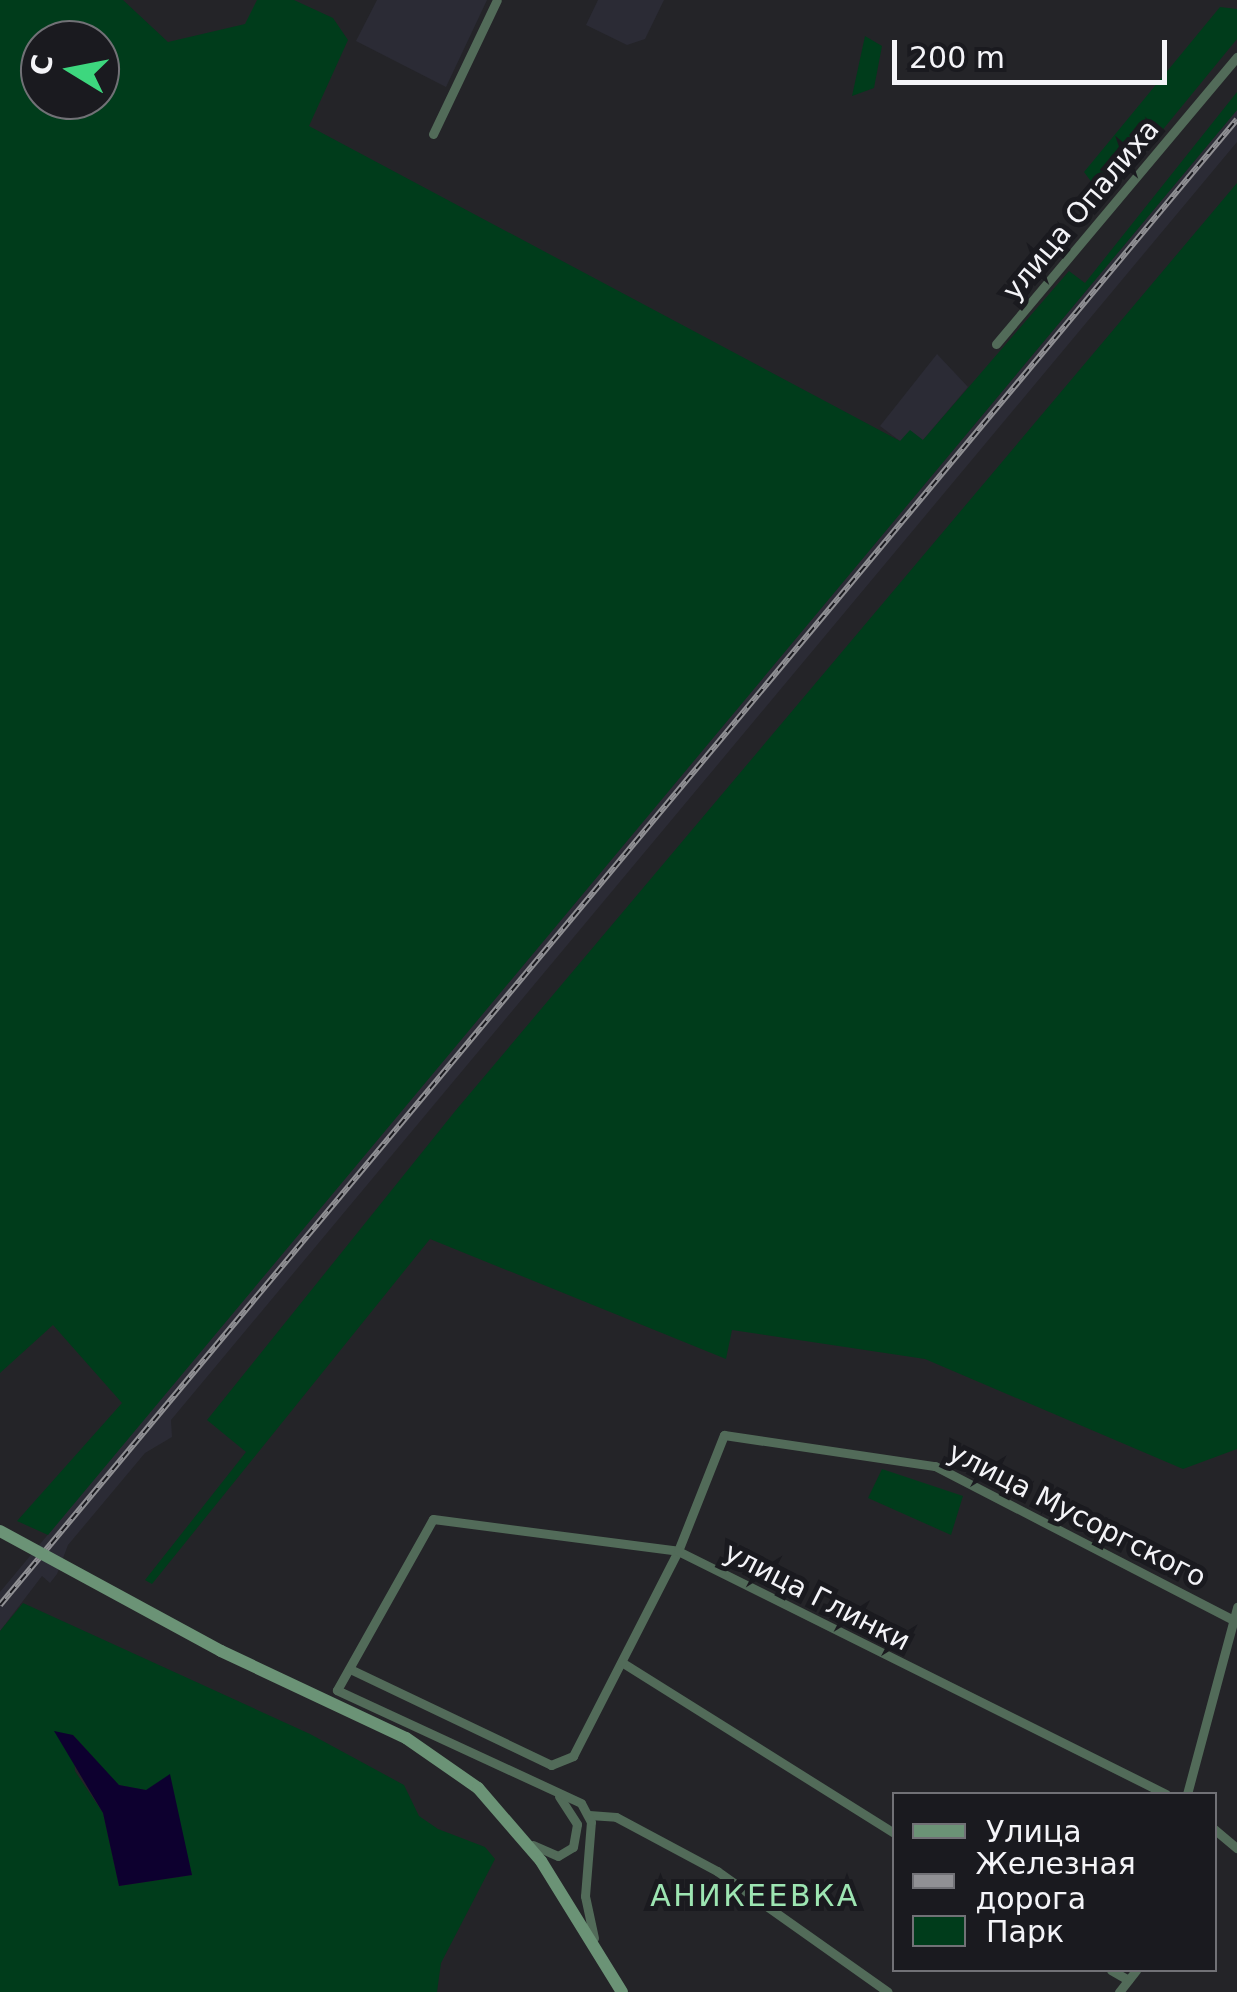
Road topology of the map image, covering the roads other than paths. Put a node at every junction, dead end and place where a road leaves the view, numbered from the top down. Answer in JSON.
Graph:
{"nodes":[{"id":1,"x":497,"y":0,"type":"edge"},
{"id":2,"x":1237,"y":57,"type":"edge"},
{"id":3,"x":433,"y":134,"type":"dead end"},
{"id":4,"x":996,"y":344,"type":"dead end"},
{"id":5,"x":0,"y":1531,"type":"edge"},
{"id":6,"x":678,"y":1551,"type":"junction"},
{"id":7,"x":1237,"y":1607,"type":"edge"},
{"id":8,"x":1233,"y":1619,"type":"edge"},
{"id":9,"x":623,"y":1663,"type":"junction"},
{"id":10,"x":350,"y":1669,"type":"junction"},
{"id":11,"x":545,"y":1785,"type":"junction"},
{"id":12,"x":1162,"y":1792,"type":"edge"},
{"id":13,"x":1188,"y":1792,"type":"edge"},
{"id":14,"x":588,"y":1815,"type":"junction"},
{"id":15,"x":1217,"y":1831,"type":"edge"},
{"id":16,"x":892,"y":1832,"type":"edge"},
{"id":17,"x":526,"y":1840,"type":"junction"},
{"id":18,"x":1237,"y":1848,"type":"edge"},
{"id":19,"x":605,"y":1962,"type":"junction"},
{"id":20,"x":1115,"y":1972,"type":"edge"},
{"id":21,"x":1134,"y":1972,"type":"edge"},
{"id":22,"x":1128,"y":1980,"type":"junction"},
{"id":23,"x":622,"y":1992,"type":"edge"},
{"id":24,"x":888,"y":1992,"type":"edge"},
{"id":25,"x":1119,"y":1992,"type":"edge"}],
"edges":[{"from":1,"to":3,"type":"street"},
{"from":2,"to":4,"type":"street","name":"улица Опалиха"},
{"from":5,"to":17,"type":"street","bridge":true},
{"from":6,"to":8,"type":"street","name":"улица Мусоргского"},
{"from":6,"to":9,"type":"street"},
{"from":6,"to":10,"type":"street","name":"улица Глинки"},
{"from":6,"to":12,"type":"street","name":"улица Глинки"},
{"from":7,"to":8,"type":"street"},
{"from":8,"to":13,"type":"street"},
{"from":9,"to":10,"type":"street"},
{"from":9,"to":16,"type":"street"},
{"from":10,"to":11,"type":"street"},
{"from":11,"to":14,"type":"street"},
{"from":11,"to":17,"type":"street"},
{"from":14,"to":19,"type":"street"},
{"from":14,"to":24,"type":"street"},
{"from":15,"to":18,"type":"street"},
{"from":17,"to":19,"type":"street"},
{"from":19,"to":23,"type":"street"},
{"from":20,"to":22,"type":"street"},
{"from":21,"to":22,"type":"street"},
{"from":22,"to":25,"type":"street"}]}
